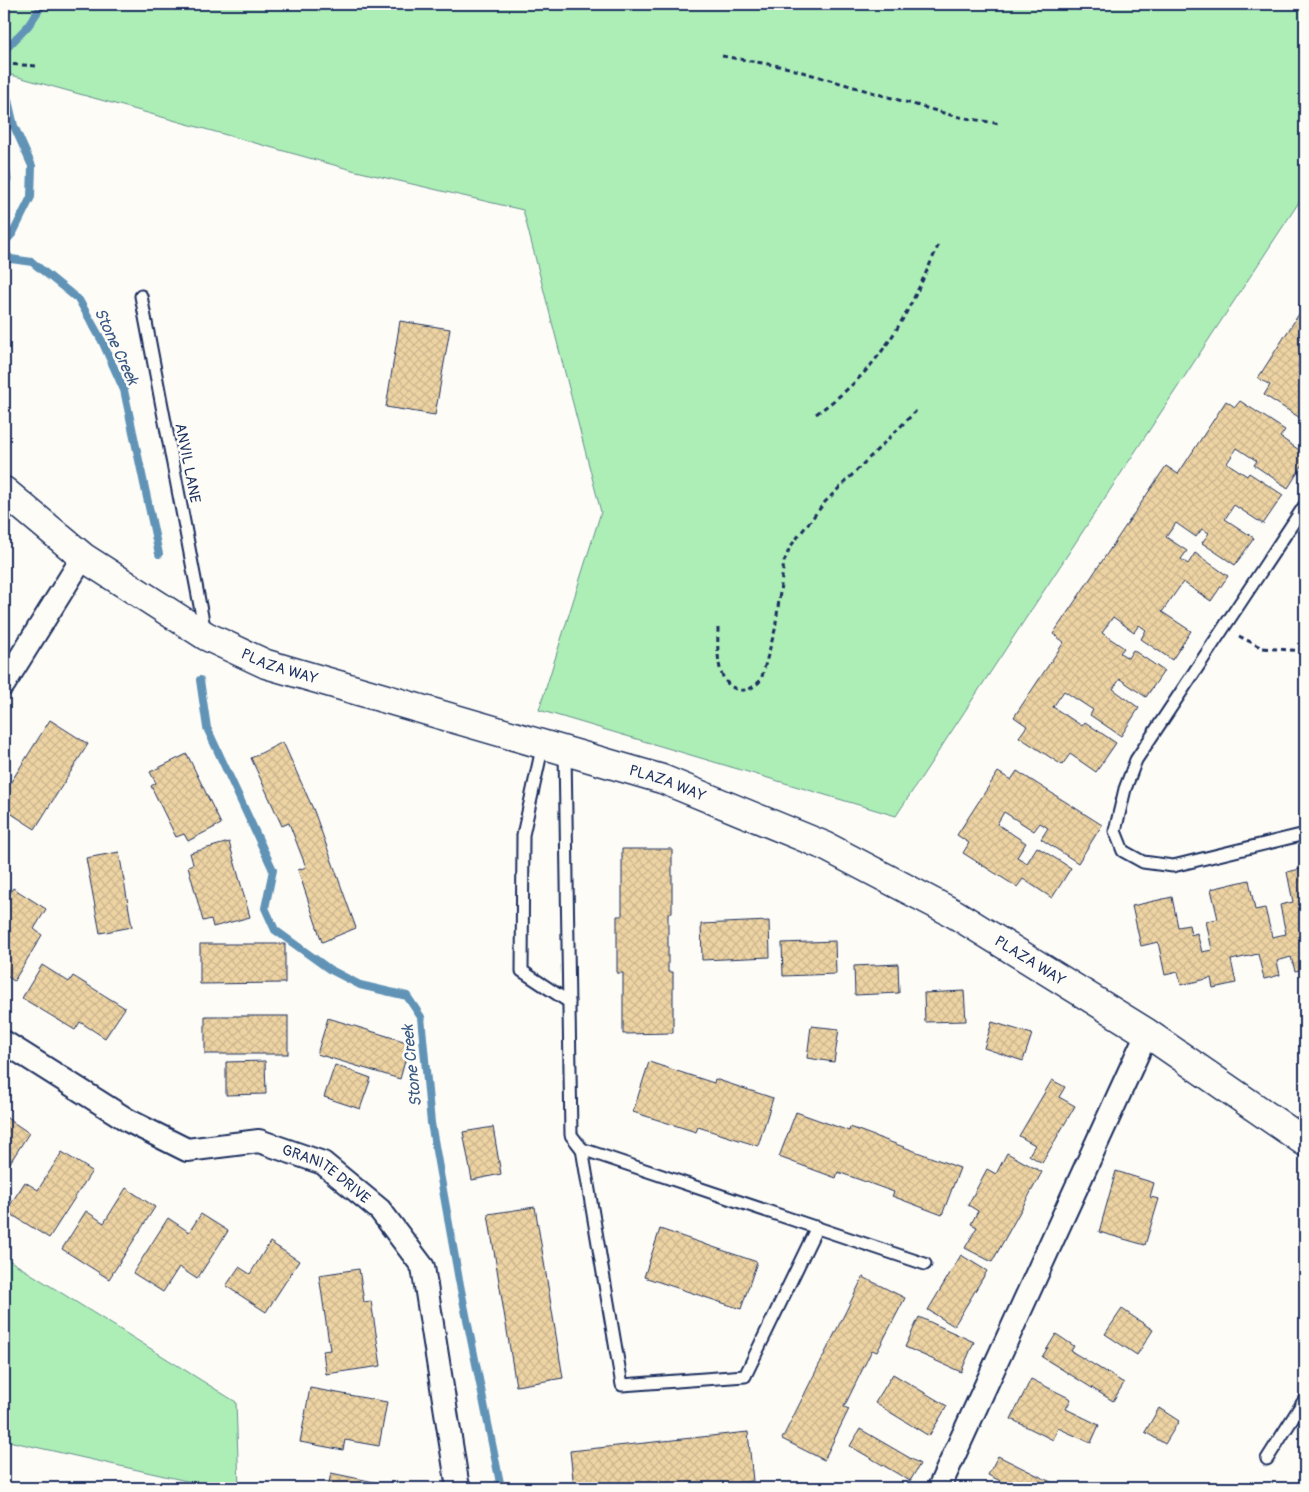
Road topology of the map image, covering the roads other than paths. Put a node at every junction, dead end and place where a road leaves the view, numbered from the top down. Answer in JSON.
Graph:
{"nodes":[{"id":1,"x":141,"y":296,"type":"dead end"},
{"id":2,"x":4,"y":491,"type":"edge"},
{"id":3,"x":1305,"y":505,"type":"edge"},
{"id":4,"x":82,"y":557,"type":"junction"},
{"id":5,"x":206,"y":636,"type":"junction"},
{"id":6,"x":4,"y":684,"type":"edge"},
{"id":7,"x":554,"y":748,"type":"junction"},
{"id":8,"x":1305,"y":834,"type":"edge"},
{"id":9,"x":569,"y":1002,"type":"junction"},
{"id":10,"x":1147,"y":1033,"type":"junction"},
{"id":11,"x":4,"y":1042,"type":"edge"},
{"id":12,"x":1305,"y":1142,"type":"edge"},
{"id":13,"x":582,"y":1149,"type":"junction"},
{"id":14,"x":817,"y":1227,"type":"junction"},
{"id":15,"x":926,"y":1264,"type":"dead end"},
{"id":16,"x":1305,"y":1399,"type":"edge"},
{"id":17,"x":1267,"y":1459,"type":"dead end"},
{"id":18,"x":458,"y":1488,"type":"edge"},
{"id":19,"x":939,"y":1488,"type":"edge"}],
"edges":[{"from":1,"to":5,"type":"lane","name":"ANVIL LANE"},
{"from":2,"to":4,"type":"main road","name":"PLAZA WAY"},
{"from":3,"to":8,"type":"lane"},
{"from":4,"to":5,"type":"main road","name":"PLAZA WAY"},
{"from":4,"to":6,"type":"street"},
{"from":5,"to":7,"type":"main road","name":"PLAZA WAY"},
{"from":7,"to":9,"type":"lane"},
{"from":7,"to":9,"type":"lane"},
{"from":7,"to":10,"type":"main road","name":"PLAZA WAY"},
{"from":9,"to":13,"type":"lane"},
{"from":10,"to":12,"type":"main road","name":"PLAZA WAY"},
{"from":10,"to":19,"type":"street"},
{"from":11,"to":18,"type":"street","name":"GRANITE DRIVE"},
{"from":13,"to":14,"type":"lane"},
{"from":13,"to":14,"type":"lane"},
{"from":14,"to":15,"type":"lane"},
{"from":16,"to":17,"type":"lane"}]}
